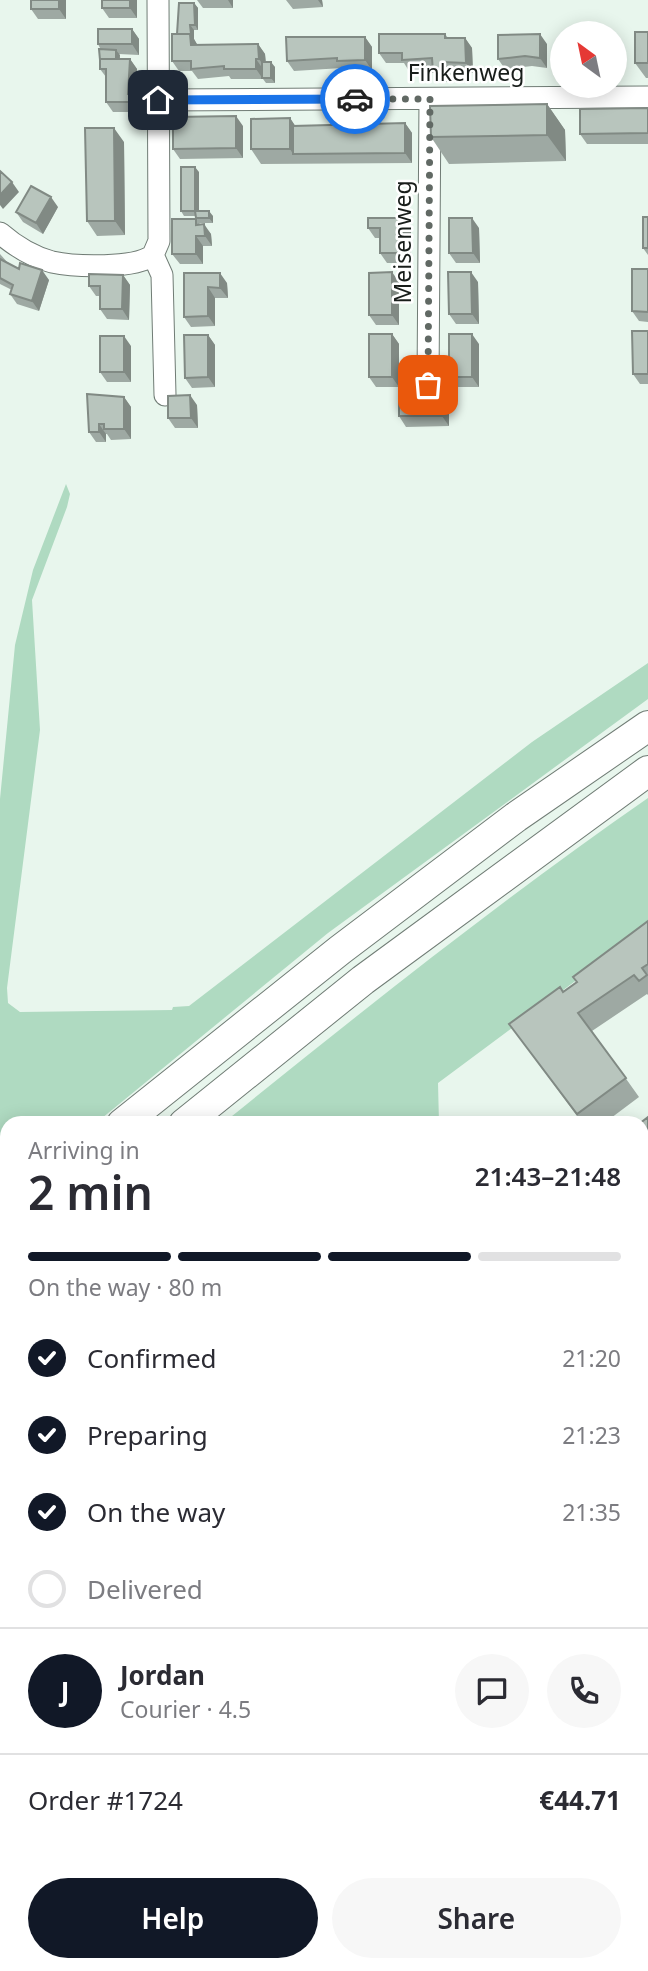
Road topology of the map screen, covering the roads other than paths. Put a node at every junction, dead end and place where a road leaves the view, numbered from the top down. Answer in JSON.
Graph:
{"nodes":[{"id":1,"x":158,"y":0,"type":"edge"},
{"id":2,"x":648,"y":97,"type":"edge"},
{"id":3,"x":430,"y":99,"type":"junction"},
{"id":4,"x":158,"y":100,"type":"junction"},
{"id":5,"x":0,"y":233,"type":"edge"},
{"id":6,"x":153,"y":255,"type":"junction"},
{"id":7,"x":428,"y":385,"type":"dead end"},
{"id":8,"x":165,"y":395,"type":"edge"},
{"id":9,"x":648,"y":726,"type":"edge"},
{"id":10,"x":648,"y":771,"type":"edge"},
{"id":11,"x":132,"y":1116,"type":"edge"},
{"id":12,"x":194,"y":1116,"type":"edge"}],
"edges":[{"from":1,"to":4,"type":"street"},
{"from":2,"to":3,"type":"street","name":"Finkenweg"},
{"from":3,"to":4,"type":"street","name":"Finkenweg"},
{"from":3,"to":7,"type":"street","name":"Meisenweg"},
{"from":4,"to":6,"type":"street"},
{"from":5,"to":6,"type":"street"},
{"from":6,"to":8,"type":"street"},
{"from":9,"to":11,"type":"highway"},
{"from":10,"to":12,"type":"highway"}]}
